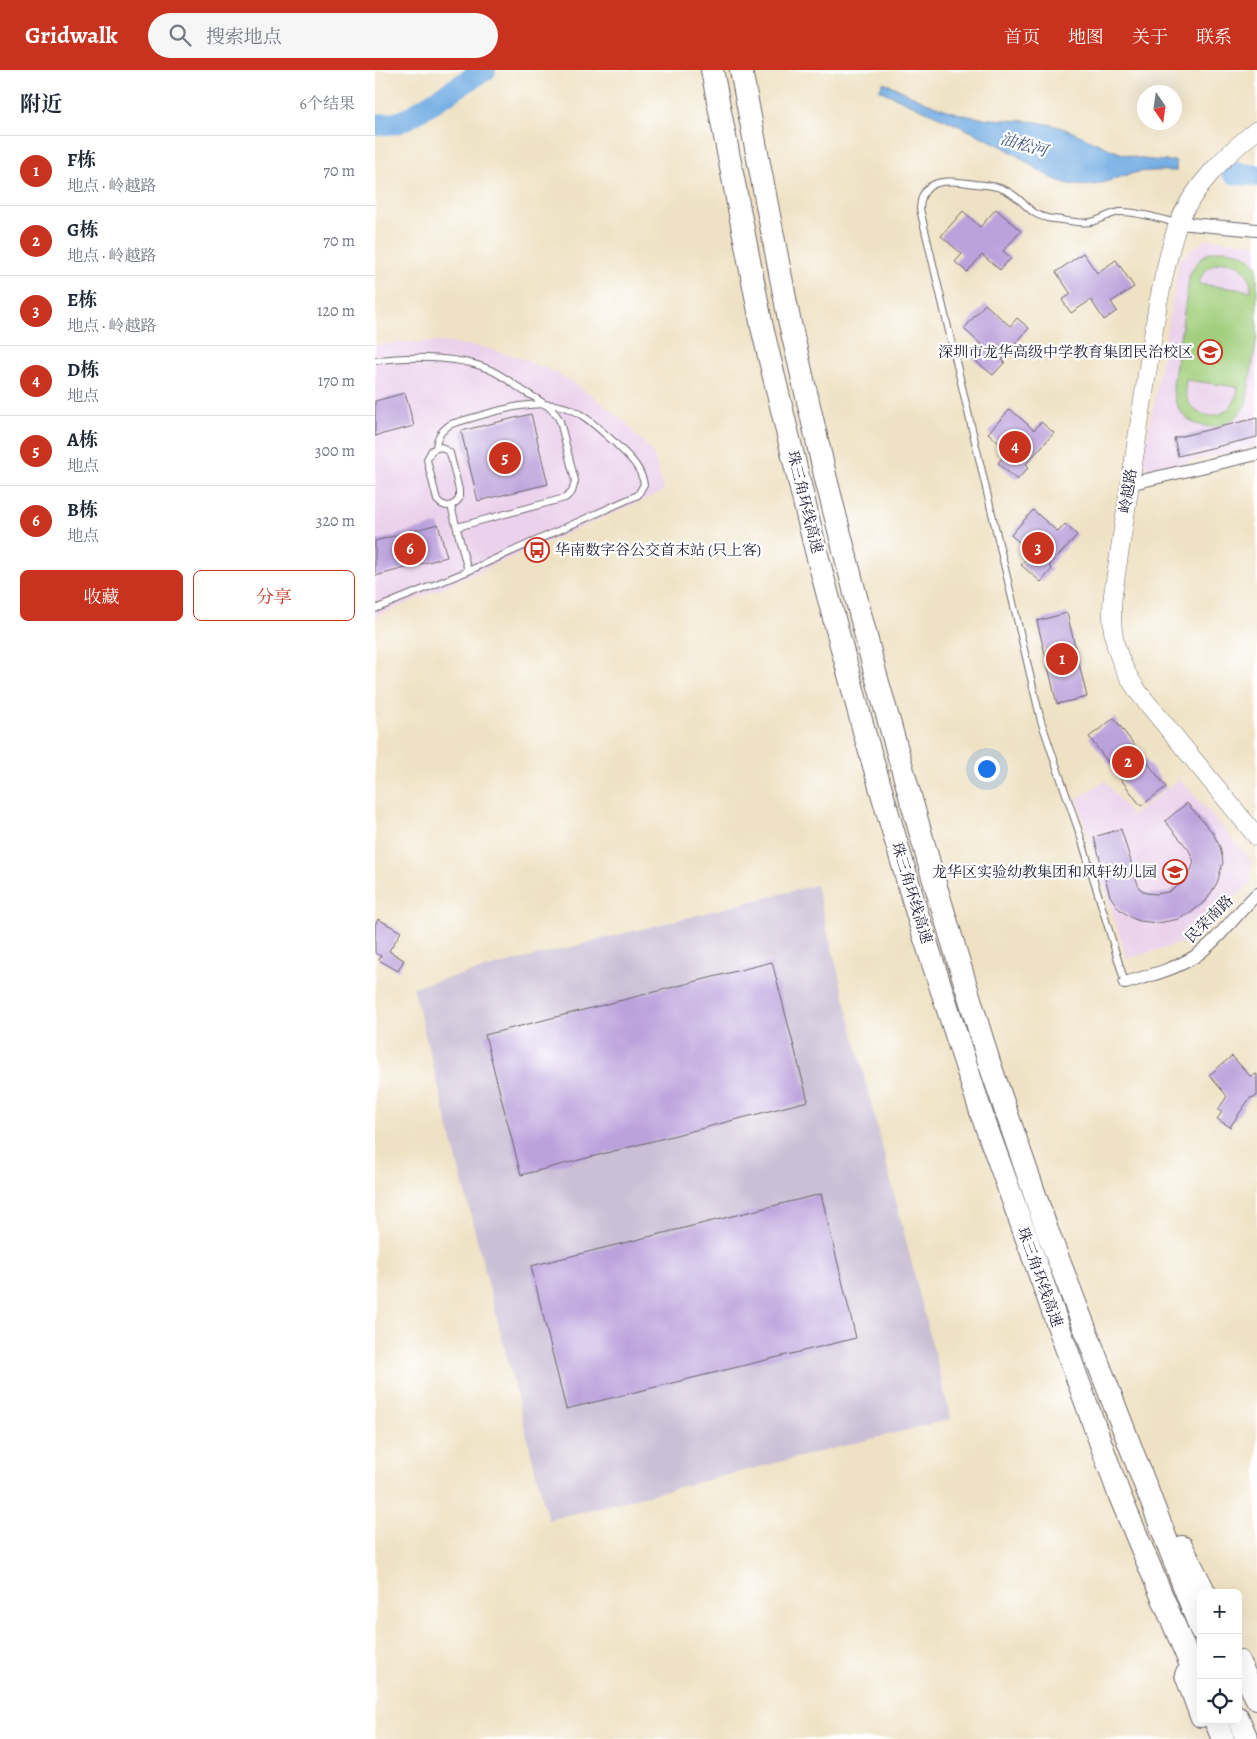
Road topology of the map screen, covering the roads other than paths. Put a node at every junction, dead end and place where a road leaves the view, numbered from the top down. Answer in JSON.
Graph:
{"nodes":[{"id":1,"x":712,"y":70,"type":"edge"},
{"id":2,"x":741,"y":70,"type":"edge"},
{"id":3,"x":1257,"y":130,"type":"edge"},
{"id":4,"x":1179,"y":223,"type":"junction"},
{"id":5,"x":1257,"y":230,"type":"edge"},
{"id":6,"x":375,"y":361,"type":"edge"},
{"id":7,"x":546,"y":405,"type":"junction"},
{"id":8,"x":436,"y":448,"type":"junction"},
{"id":9,"x":1257,"y":454,"type":"edge"},
{"id":10,"x":1129,"y":484,"type":"junction"},
{"id":11,"x":451,"y":506,"type":"junction"},
{"id":12,"x":457,"y":527,"type":"junction"},
{"id":13,"x":468,"y":571,"type":"junction"},
{"id":14,"x":375,"y":609,"type":"edge"},
{"id":15,"x":1257,"y":837,"type":"edge"},
{"id":16,"x":1257,"y":894,"type":"edge"},
{"id":17,"x":1125,"y":983,"type":"joint"},
{"id":18,"x":1119,"y":1420,"type":"junction"},
{"id":19,"x":1119,"y":1494,"type":"junction"},
{"id":20,"x":1203,"y":1589,"type":"edge"},
{"id":21,"x":1197,"y":1620,"type":"edge"},
{"id":22,"x":1242,"y":1669,"type":"edge"},
{"id":23,"x":1197,"y":1679,"type":"edge"},
{"id":24,"x":1257,"y":1699,"type":"edge"},
{"id":25,"x":1197,"y":1705,"type":"edge"},
{"id":26,"x":1203,"y":1724,"type":"edge"},
{"id":27,"x":1217,"y":1724,"type":"edge"},
{"id":28,"x":1241,"y":1724,"type":"edge"},
{"id":29,"x":1208,"y":1739,"type":"edge"},
{"id":30,"x":1223,"y":1739,"type":"edge"},
{"id":31,"x":1247,"y":1739,"type":"edge"}],
"edges":[{"from":1,"to":19,"type":"highway","name":"珠三角环线高速"},
{"from":2,"to":18,"type":"highway","name":"珠三角环线高速"},
{"from":3,"to":4,"type":"street","name":"岭越路"},
{"from":4,"to":5,"type":"street"},
{"from":4,"to":10,"type":"street","name":"岭越路"},
{"from":4,"to":17,"type":"lane"},
{"from":6,"to":7,"type":"lane"},
{"from":7,"to":8,"type":"lane"},
{"from":7,"to":12,"type":"lane"},
{"from":7,"to":13,"type":"lane"},
{"from":8,"to":11,"type":"lane"},
{"from":8,"to":11,"type":"lane"},
{"from":9,"to":10,"type":"street"},
{"from":10,"to":15,"type":"street","name":"岭越路"},
{"from":11,"to":12,"type":"lane"},
{"from":12,"to":13,"type":"lane"},
{"from":13,"to":14,"type":"lane"},
{"from":16,"to":17,"type":"street","name":"民荣南路"},
{"from":18,"to":20,"type":"highway"},
{"from":18,"to":21,"type":"highway","name":"珠三角环线高速"},
{"from":19,"to":23,"type":"highway","name":"珠三角环线高速"},
{"from":19,"to":25,"type":"highway"},
{"from":22,"to":24,"type":"highway"},
{"from":26,"to":29,"type":"highway"},
{"from":27,"to":30,"type":"highway"},
{"from":28,"to":31,"type":"highway"}]}
